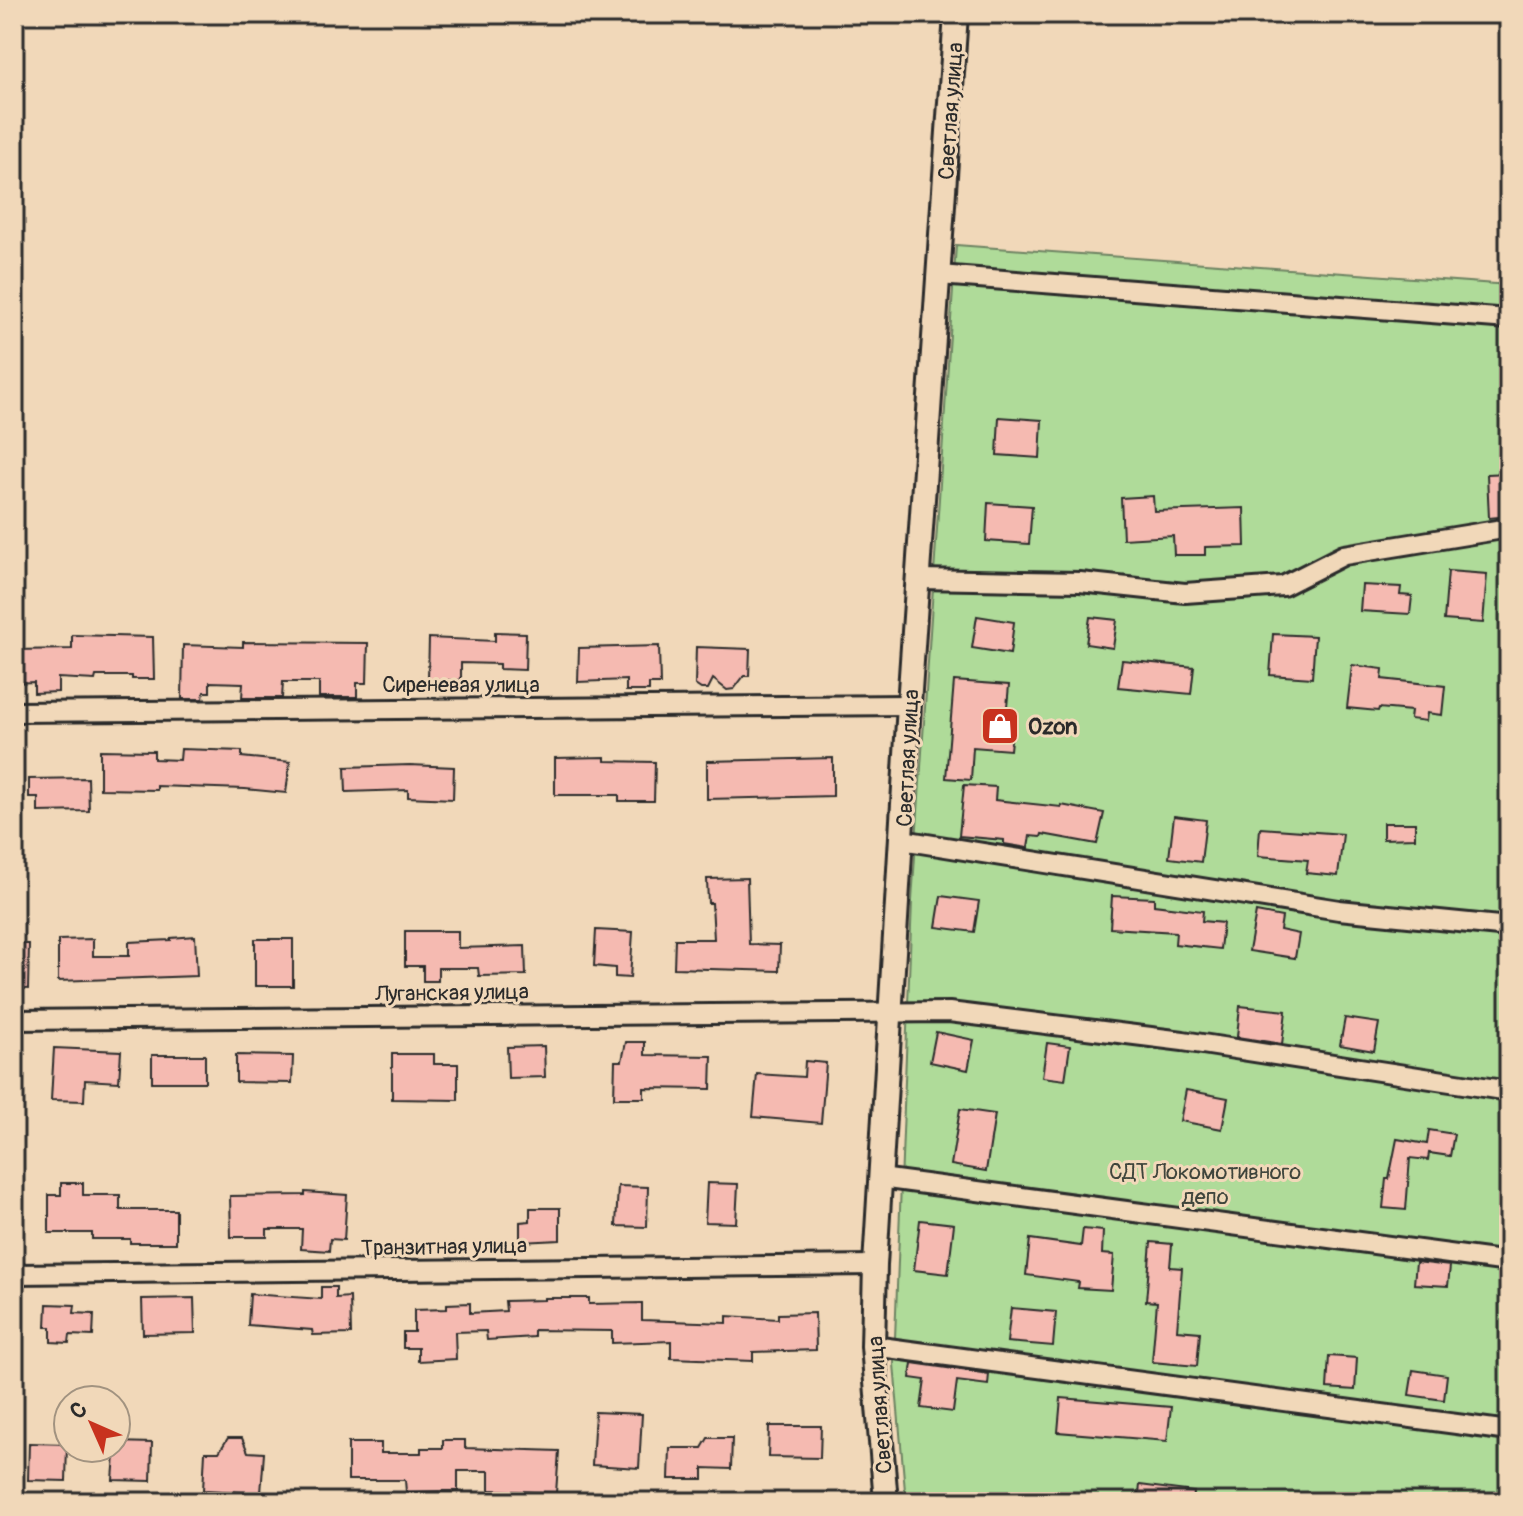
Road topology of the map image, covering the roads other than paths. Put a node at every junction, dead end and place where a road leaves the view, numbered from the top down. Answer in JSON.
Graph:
{"nodes":[{"id":1,"x":956,"y":14,"type":"edge"},
{"id":2,"x":939,"y":275,"type":"junction"},
{"id":3,"x":1509,"y":319,"type":"edge"},
{"id":4,"x":1509,"y":528,"type":"edge"},
{"id":5,"x":919,"y":579,"type":"junction"},
{"id":6,"x":909,"y":705,"type":"junction"},
{"id":7,"x":14,"y":712,"type":"edge"},
{"id":8,"x":902,"y":840,"type":"junction"},
{"id":9,"x":1509,"y":927,"type":"edge"},
{"id":10,"x":891,"y":1011,"type":"junction"},
{"id":11,"x":14,"y":1020,"type":"edge"},
{"id":12,"x":1509,"y":1091,"type":"edge"},
{"id":13,"x":880,"y":1178,"type":"junction"},
{"id":14,"x":1509,"y":1262,"type":"edge"},
{"id":15,"x":875,"y":1265,"type":"junction"},
{"id":16,"x":14,"y":1274,"type":"edge"},
{"id":17,"x":873,"y":1346,"type":"junction"},
{"id":18,"x":1509,"y":1431,"type":"edge"},
{"id":19,"x":886,"y":1502,"type":"edge"}],
"edges":[{"from":1,"to":2,"type":"street","name":"Светлая улица"},
{"from":2,"to":3,"type":"street"},
{"from":2,"to":5,"type":"street","name":"Светлая улица"},
{"from":4,"to":5,"type":"street"},
{"from":5,"to":6,"type":"street","name":"Светлая улица"},
{"from":6,"to":7,"type":"street","name":"Сиреневая улица"},
{"from":6,"to":8,"type":"street","name":"Светлая улица"},
{"from":8,"to":9,"type":"street"},
{"from":8,"to":10,"type":"street","name":"Светлая улица"},
{"from":10,"to":11,"type":"street","name":"Луганская улица"},
{"from":10,"to":12,"type":"street","name":"Луганская улица"},
{"from":10,"to":13,"type":"street","name":"Светлая улица"},
{"from":13,"to":14,"type":"street"},
{"from":13,"to":15,"type":"street","name":"Светлая улица"},
{"from":15,"to":16,"type":"street","name":"Транзитная улица"},
{"from":15,"to":17,"type":"street","name":"Светлая улица"},
{"from":17,"to":18,"type":"street"},
{"from":17,"to":19,"type":"street","name":"Светлая улица"}]}
